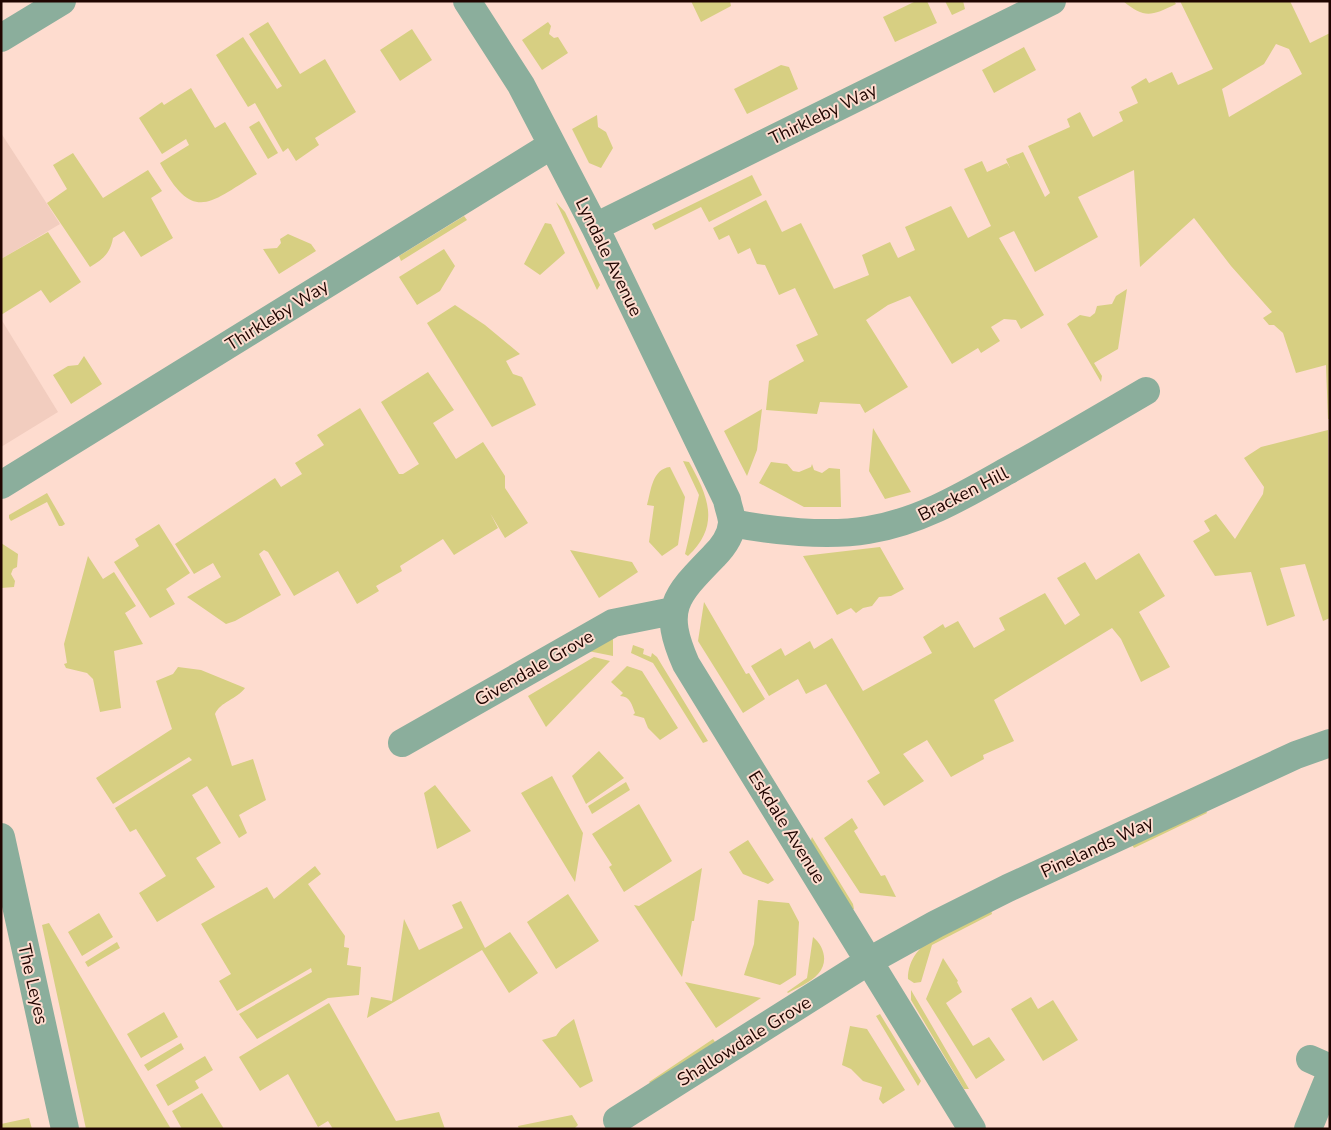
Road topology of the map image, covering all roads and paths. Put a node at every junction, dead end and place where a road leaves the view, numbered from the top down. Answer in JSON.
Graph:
{"nodes":[{"id":1,"x":62,"y":1,"type":"edge"},
{"id":2,"x":467,"y":1,"type":"edge"},
{"id":3,"x":1052,"y":1,"type":"edge"},
{"id":4,"x":1,"y":38,"type":"edge"},
{"id":5,"x":552,"y":145,"type":"junction"},
{"id":6,"x":595,"y":227,"type":"junction"},
{"id":7,"x":1146,"y":391,"type":"dead end"},
{"id":8,"x":1,"y":485,"type":"edge"},
{"id":9,"x":732,"y":523,"type":"junction"},
{"id":10,"x":673,"y":611,"type":"junction"},
{"id":11,"x":402,"y":743,"type":"dead end"},
{"id":12,"x":1330,"y":743,"type":"edge"},
{"id":13,"x":2,"y":838,"type":"edge"},
{"id":14,"x":870,"y":960,"type":"junction"},
{"id":15,"x":1323,"y":1067,"type":"edge"},
{"id":16,"x":617,"y":1120,"type":"dead end"},
{"id":17,"x":65,"y":1129,"type":"edge"},
{"id":18,"x":972,"y":1129,"type":"edge"},
{"id":19,"x":1308,"y":1129,"type":"edge"}],
"edges":[{"from":1,"to":4,"type":"street"},
{"from":2,"to":5,"type":"street","name":"Lyndale Avenue"},
{"from":3,"to":6,"type":"street","name":"Thirkleby Way"},
{"from":5,"to":6,"type":"street","name":"Lyndale Avenue"},
{"from":5,"to":8,"type":"street","name":"Thirkleby Way"},
{"from":6,"to":9,"type":"street","name":"Lyndale Avenue"},
{"from":7,"to":9,"type":"street","name":"Bracken Hill"},
{"from":9,"to":10,"type":"street","name":"Eskdale Avenue"},
{"from":10,"to":11,"type":"street","name":"Givendale Grove"},
{"from":10,"to":14,"type":"street","name":"Eskdale Avenue"},
{"from":12,"to":14,"type":"street","name":"Pinelands Way"},
{"from":13,"to":17,"type":"street","name":"The Leyes"},
{"from":14,"to":16,"type":"street","name":"Shallowdale Grove"},
{"from":14,"to":18,"type":"street","name":"Eskdale Avenue"},
{"from":15,"to":19,"type":"street"}]}
